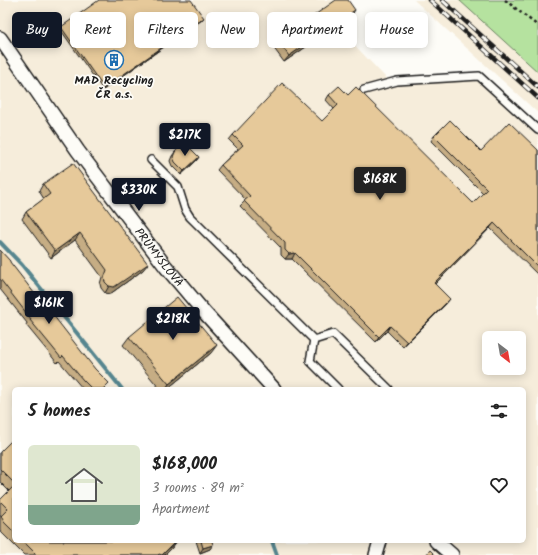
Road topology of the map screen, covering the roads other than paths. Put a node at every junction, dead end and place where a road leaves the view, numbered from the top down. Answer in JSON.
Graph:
{"nodes":[{"id":1,"x":0,"y":38,"type":"edge"},
{"id":2,"x":364,"y":90,"type":"dead end"},
{"id":3,"x":538,"y":130,"type":"edge"},
{"id":4,"x":151,"y":160,"type":"dead end"},
{"id":5,"x":314,"y":340,"type":"junction"},
{"id":6,"x":272,"y":387,"type":"edge"},
{"id":7,"x":336,"y":387,"type":"edge"},
{"id":8,"x":387,"y":387,"type":"edge"},
{"id":9,"x":379,"y":543,"type":"edge"},
{"id":10,"x":438,"y":543,"type":"edge"},
{"id":11,"x":376,"y":555,"type":"edge"},
{"id":12,"x":452,"y":555,"type":"edge"}],
"edges":[{"from":1,"to":6,"type":"street","name":"PRŮMYSLOVÁ"},
{"from":2,"to":3,"type":"lane"},
{"from":4,"to":5,"type":"lane"},
{"from":5,"to":7,"type":"lane"},
{"from":5,"to":8,"type":"lane"},
{"from":9,"to":11,"type":"street"},
{"from":10,"to":12,"type":"street"}]}
